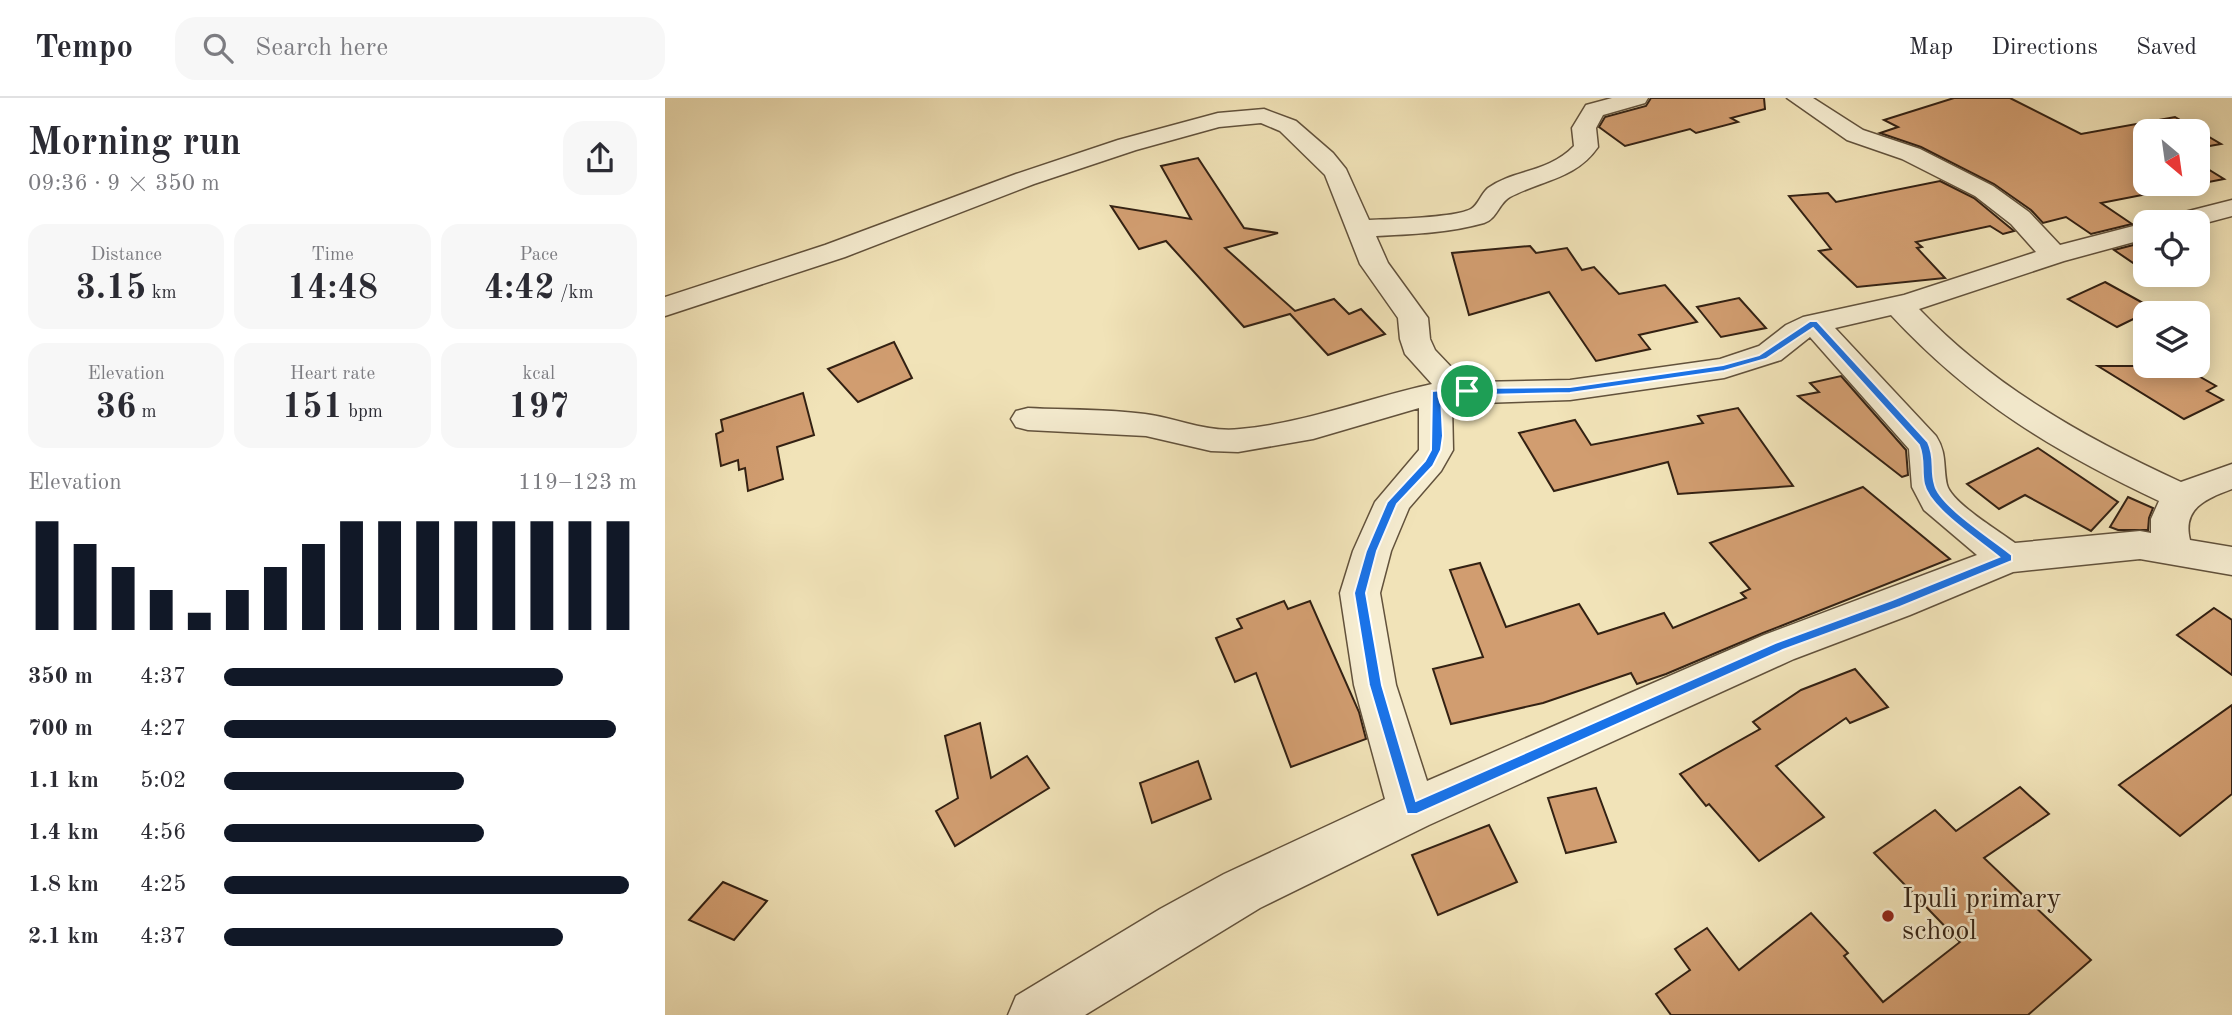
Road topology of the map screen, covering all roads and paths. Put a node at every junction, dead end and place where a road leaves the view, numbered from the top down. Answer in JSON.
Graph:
{"nodes":[{"id":1,"x":1637,"y":98,"type":"edge"},
{"id":2,"x":1798,"y":98,"type":"edge"},
{"id":3,"x":2232,"y":208,"type":"edge"},
{"id":4,"x":2210,"y":214,"type":"edge"},
{"id":5,"x":1360,"y":229,"type":"junction"},
{"id":6,"x":2133,"y":234,"type":"edge"},
{"id":7,"x":2054,"y":255,"type":"junction"},
{"id":8,"x":1898,"y":305,"type":"junction"},
{"id":9,"x":665,"y":307,"type":"edge"},
{"id":10,"x":1814,"y":323,"type":"junction"},
{"id":11,"x":1451,"y":392,"type":"junction"},
{"id":12,"x":1028,"y":419,"type":"dead end"},
{"id":13,"x":2232,"y":476,"type":"edge"},
{"id":14,"x":2182,"y":497,"type":"junction"},
{"id":15,"x":2174,"y":551,"type":"junction"},
{"id":16,"x":2008,"y":558,"type":"junction"},
{"id":17,"x":2232,"y":561,"type":"edge"},
{"id":18,"x":1412,"y":810,"type":"junction"},
{"id":19,"x":1035,"y":1015,"type":"edge"}],
"edges":[{"from":1,"to":5,"type":"street"},
{"from":2,"to":7,"type":"street"},
{"from":3,"to":4,"type":"street"},
{"from":5,"to":9,"type":"street"},
{"from":5,"to":11,"type":"street"},
{"from":6,"to":7,"type":"street"},
{"from":7,"to":8,"type":"street"},
{"from":8,"to":10,"type":"street"},
{"from":8,"to":14,"type":"street"},
{"from":10,"to":11,"type":"street"},
{"from":10,"to":16,"type":"street"},
{"from":11,"to":12,"type":"street"},
{"from":11,"to":18,"type":"street"},
{"from":13,"to":14,"type":"street"},
{"from":14,"to":15,"type":"street"},
{"from":15,"to":16,"type":"street"},
{"from":15,"to":17,"type":"street"},
{"from":16,"to":18,"type":"street"},
{"from":18,"to":19,"type":"street"}]}
